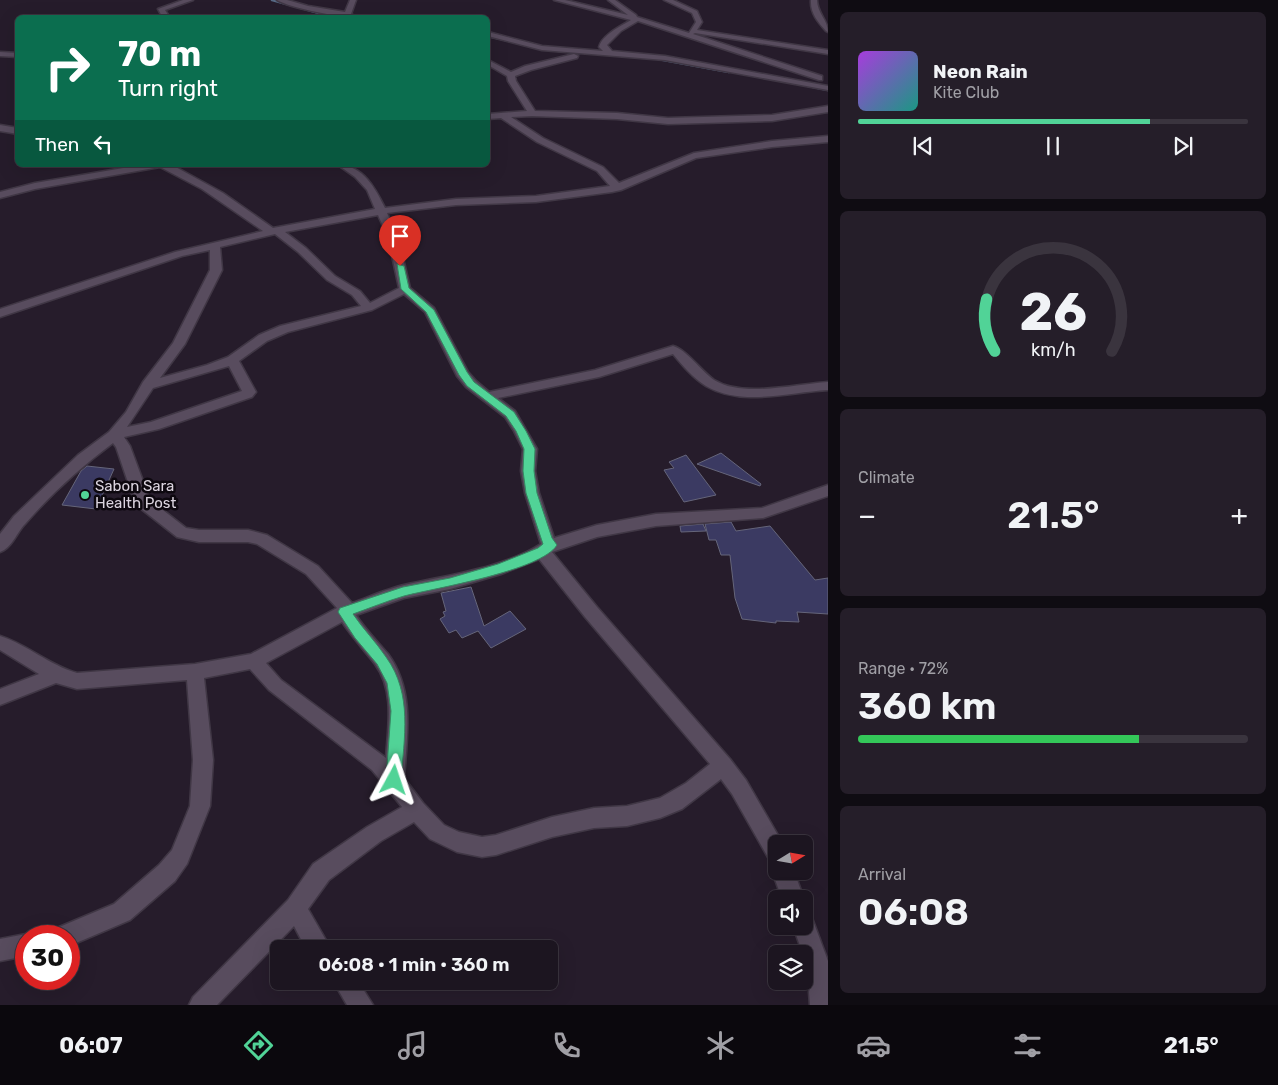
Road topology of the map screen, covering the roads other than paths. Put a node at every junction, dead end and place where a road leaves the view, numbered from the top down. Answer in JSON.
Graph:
{"nodes":[{"id":1,"x":190,"y":0,"type":"edge"},
{"id":2,"x":280,"y":0,"type":"edge"},
{"id":3,"x":353,"y":0,"type":"edge"},
{"id":4,"x":557,"y":0,"type":"edge"},
{"id":5,"x":611,"y":0,"type":"edge"},
{"id":6,"x":667,"y":0,"type":"edge"},
{"id":7,"x":814,"y":0,"type":"edge"},
{"id":8,"x":815,"y":12,"type":"junction"},
{"id":9,"x":828,"y":14,"type":"edge"},
{"id":10,"x":165,"y":15,"type":"edge"},
{"id":11,"x":346,"y":15,"type":"edge"},
{"id":12,"x":352,"y":15,"type":"edge"},
{"id":13,"x":637,"y":19,"type":"junction"},
{"id":14,"x":676,"y":30,"type":"junction"},
{"id":15,"x":828,"y":30,"type":"edge"},
{"id":16,"x":692,"y":32,"type":"junction"},
{"id":17,"x":490,"y":35,"type":"edge"},
{"id":18,"x":609,"y":52,"type":"junction"},
{"id":19,"x":828,"y":52,"type":"edge"},
{"id":20,"x":580,"y":53,"type":"junction"},
{"id":21,"x":0,"y":54,"type":"edge"},
{"id":22,"x":15,"y":56,"type":"edge"},
{"id":23,"x":490,"y":63,"type":"edge"},
{"id":24,"x":511,"y":75,"type":"junction"},
{"id":25,"x":828,"y":81,"type":"edge"},
{"id":26,"x":828,"y":88,"type":"edge"},
{"id":27,"x":828,"y":109,"type":"edge"},
{"id":28,"x":532,"y":113,"type":"junction"},
{"id":29,"x":503,"y":116,"type":"junction"},
{"id":30,"x":490,"y":117,"type":"edge"},
{"id":31,"x":0,"y":128,"type":"edge"},
{"id":32,"x":15,"y":130,"type":"edge"},
{"id":33,"x":828,"y":139,"type":"edge"},
{"id":34,"x":152,"y":167,"type":"edge"},
{"id":35,"x":169,"y":167,"type":"edge"},
{"id":36,"x":346,"y":167,"type":"edge"},
{"id":37,"x":618,"y":188,"type":"junction"},
{"id":38,"x":0,"y":195,"type":"edge"},
{"id":39,"x":381,"y":211,"type":"junction"},
{"id":40,"x":274,"y":231,"type":"junction"},
{"id":41,"x":215,"y":245,"type":"junction"},
{"id":42,"x":405,"y":289,"type":"junction"},
{"id":43,"x":368,"y":308,"type":"junction"},
{"id":44,"x":0,"y":313,"type":"edge"},
{"id":45,"x":232,"y":360,"type":"junction"},
{"id":46,"x":148,"y":385,"type":"junction"},
{"id":47,"x":828,"y":386,"type":"edge"},
{"id":48,"x":488,"y":396,"type":"junction"},
{"id":49,"x":114,"y":435,"type":"junction"},
{"id":50,"x":828,"y":490,"type":"edge"},
{"id":51,"x":0,"y":546,"type":"edge"},
{"id":52,"x":546,"y":548,"type":"junction"},
{"id":53,"x":347,"y":611,"type":"junction"},
{"id":54,"x":0,"y":643,"type":"edge"},
{"id":55,"x":254,"y":662,"type":"junction"},
{"id":56,"x":195,"y":672,"type":"junction"},
{"id":57,"x":56,"y":675,"type":"junction"},
{"id":58,"x":0,"y":697,"type":"edge"},
{"id":59,"x":723,"y":765,"type":"junction"},
{"id":60,"x":394,"y":780,"type":"junction"},
{"id":61,"x":416,"y":810,"type":"junction"},
{"id":62,"x":768,"y":838,"type":"edge"},
{"id":63,"x":296,"y":908,"type":"junction"},
{"id":64,"x":80,"y":929,"type":"edge"},
{"id":65,"x":808,"y":935,"type":"edge"},
{"id":66,"x":314,"y":940,"type":"edge"},
{"id":67,"x":15,"y":947,"type":"edge"},
{"id":68,"x":0,"y":950,"type":"edge"},
{"id":69,"x":826,"y":975,"type":"edge"},
{"id":70,"x":350,"y":990,"type":"edge"},
{"id":71,"x":201,"y":1005,"type":"edge"},
{"id":72,"x":361,"y":1005,"type":"edge"},
{"id":73,"x":822,"y":1005,"type":"edge"}],
"edges":[{"from":1,"to":10,"type":"street"},
{"from":2,"to":11,"type":"street"},
{"from":3,"to":12,"type":"street"},
{"from":4,"to":13,"type":"street"},
{"from":5,"to":13,"type":"street"},
{"from":6,"to":16,"type":"street"},
{"from":7,"to":8,"type":"street"},
{"from":8,"to":9,"type":"street"},
{"from":8,"to":15,"type":"street"},
{"from":13,"to":14,"type":"street"},
{"from":13,"to":18,"type":"street"},
{"from":14,"to":16,"type":"street"},
{"from":14,"to":25,"type":"street"},
{"from":16,"to":19,"type":"street"},
{"from":17,"to":20,"type":"street"},
{"from":18,"to":20,"type":"street"},
{"from":18,"to":26,"type":"street"},
{"from":20,"to":24,"type":"street"},
{"from":21,"to":22,"type":"street"},
{"from":23,"to":24,"type":"street"},
{"from":24,"to":28,"type":"street"},
{"from":27,"to":28,"type":"street"},
{"from":28,"to":29,"type":"street"},
{"from":29,"to":30,"type":"street"},
{"from":29,"to":37,"type":"street"},
{"from":31,"to":32,"type":"street"},
{"from":33,"to":37,"type":"street"},
{"from":34,"to":38,"type":"street"},
{"from":35,"to":40,"type":"street"},
{"from":36,"to":39,"type":"street"},
{"from":37,"to":39,"type":"street"},
{"from":39,"to":40,"type":"street"},
{"from":39,"to":42,"type":"street"},
{"from":40,"to":41,"type":"street"},
{"from":40,"to":43,"type":"street"},
{"from":41,"to":44,"type":"street"},
{"from":41,"to":46,"type":"street"},
{"from":42,"to":43,"type":"street"},
{"from":42,"to":48,"type":"street"},
{"from":43,"to":45,"type":"street"},
{"from":45,"to":46,"type":"street"},
{"from":45,"to":49,"type":"street"},
{"from":46,"to":49,"type":"street"},
{"from":47,"to":48,"type":"street"},
{"from":48,"to":52,"type":"street"},
{"from":49,"to":51,"type":"street"},
{"from":49,"to":53,"type":"street"},
{"from":50,"to":52,"type":"street"},
{"from":52,"to":53,"type":"street"},
{"from":52,"to":59,"type":"street"},
{"from":53,"to":55,"type":"street"},
{"from":53,"to":60,"type":"street"},
{"from":54,"to":57,"type":"street"},
{"from":55,"to":56,"type":"street"},
{"from":55,"to":60,"type":"street"},
{"from":56,"to":57,"type":"street"},
{"from":56,"to":64,"type":"street"},
{"from":57,"to":58,"type":"street"},
{"from":59,"to":61,"type":"street"},
{"from":59,"to":62,"type":"street"},
{"from":60,"to":61,"type":"street"},
{"from":61,"to":63,"type":"street"},
{"from":63,"to":66,"type":"street"},
{"from":63,"to":71,"type":"street"},
{"from":65,"to":69,"type":"street"},
{"from":67,"to":68,"type":"street"},
{"from":69,"to":73,"type":"street"},
{"from":70,"to":72,"type":"street"}]}
